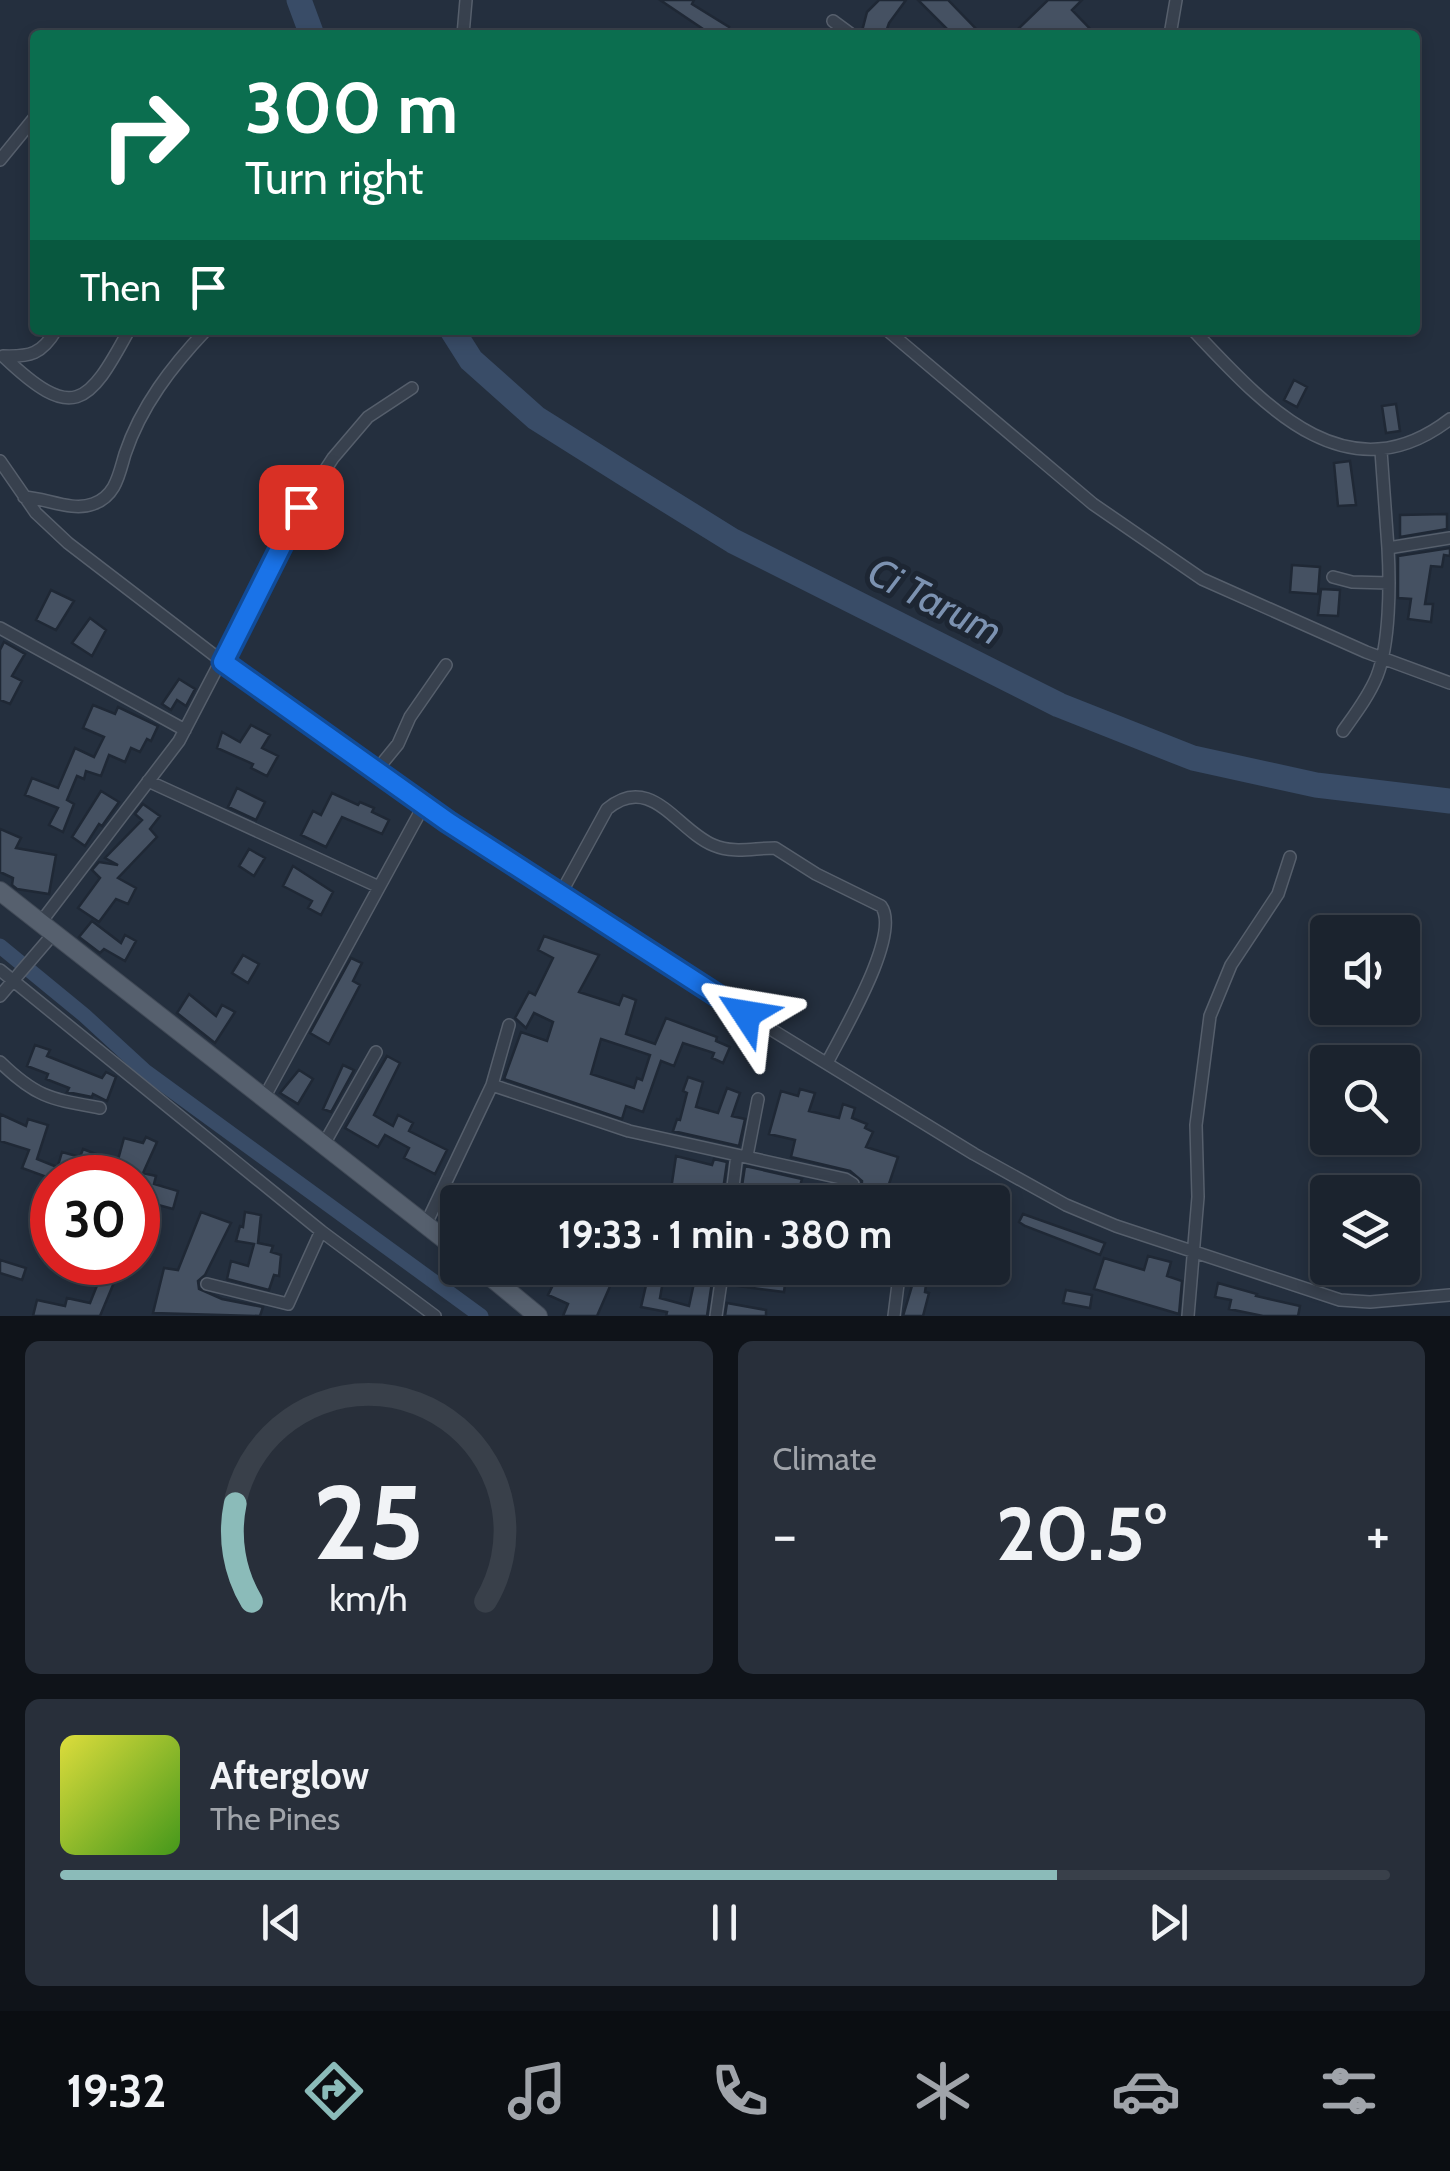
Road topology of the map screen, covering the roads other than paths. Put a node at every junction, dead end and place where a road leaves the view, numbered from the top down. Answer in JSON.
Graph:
{"nodes":[{"id":1,"x":466,"y":0,"type":"edge"},
{"id":2,"x":1176,"y":0,"type":"edge"},
{"id":3,"x":833,"y":21,"type":"dead end"},
{"id":4,"x":463,"y":30,"type":"edge"},
{"id":5,"x":845,"y":30,"type":"edge"},
{"id":6,"x":1171,"y":30,"type":"edge"},
{"id":7,"x":30,"y":123,"type":"edge"},
{"id":8,"x":0,"y":160,"type":"edge"},
{"id":9,"x":53,"y":335,"type":"edge"},
{"id":10,"x":126,"y":335,"type":"edge"},
{"id":11,"x":202,"y":335,"type":"edge"},
{"id":12,"x":893,"y":335,"type":"edge"},
{"id":13,"x":1198,"y":335,"type":"edge"},
{"id":14,"x":2,"y":356,"type":"edge"},
{"id":15,"x":412,"y":388,"type":"dead end"},
{"id":16,"x":1450,"y":420,"type":"edge"},
{"id":17,"x":1381,"y":450,"type":"junction"},
{"id":18,"x":0,"y":461,"type":"edge"},
{"id":19,"x":24,"y":497,"type":"junction"},
{"id":20,"x":1450,"y":538,"type":"edge"},
{"id":21,"x":1388,"y":548,"type":"junction"},
{"id":22,"x":1333,"y":577,"type":"dead end"},
{"id":23,"x":1389,"y":583,"type":"junction"},
{"id":24,"x":0,"y":628,"type":"edge"},
{"id":25,"x":1382,"y":658,"type":"junction"},
{"id":26,"x":223,"y":662,"type":"junction"},
{"id":27,"x":446,"y":664,"type":"dead end"},
{"id":28,"x":1450,"y":683,"type":"edge"},
{"id":29,"x":185,"y":730,"type":"junction"},
{"id":30,"x":1343,"y":732,"type":"dead end"},
{"id":31,"x":376,"y":772,"type":"junction"},
{"id":32,"x":148,"y":781,"type":"junction"},
{"id":33,"x":424,"y":805,"type":"junction"},
{"id":34,"x":1290,"y":858,"type":"dead end"},
{"id":35,"x":377,"y":886,"type":"junction"},
{"id":36,"x":0,"y":890,"type":"edge"},
{"id":37,"x":560,"y":895,"type":"junction"},
{"id":38,"x":47,"y":933,"type":"junction"},
{"id":39,"x":0,"y":970,"type":"edge"},
{"id":40,"x":17,"y":977,"type":"junction"},
{"id":41,"x":0,"y":996,"type":"edge"},
{"id":42,"x":508,"y":1026,"type":"dead end"},
{"id":43,"x":376,"y":1052,"type":"dead end"},
{"id":44,"x":0,"y":1062,"type":"edge"},
{"id":45,"x":827,"y":1063,"type":"junction"},
{"id":46,"x":492,"y":1085,"type":"junction"},
{"id":47,"x":264,"y":1098,"type":"junction"},
{"id":48,"x":758,"y":1100,"type":"dead end"},
{"id":49,"x":100,"y":1108,"type":"dead end"},
{"id":50,"x":324,"y":1144,"type":"junction"},
{"id":51,"x":742,"y":1156,"type":"junction"},
{"id":52,"x":735,"y":1185,"type":"edge"},
{"id":53,"x":852,"y":1185,"type":"edge"},
{"id":54,"x":426,"y":1224,"type":"junction"},
{"id":55,"x":321,"y":1231,"type":"junction"},
{"id":56,"x":440,"y":1235,"type":"edge"},
{"id":57,"x":1193,"y":1252,"type":"junction"},
{"id":58,"x":207,"y":1284,"type":"dead end"},
{"id":59,"x":501,"y":1285,"type":"edge"},
{"id":60,"x":721,"y":1285,"type":"edge"},
{"id":61,"x":898,"y":1285,"type":"edge"},
{"id":62,"x":1450,"y":1295,"type":"edge"},
{"id":63,"x":286,"y":1310,"type":"edge"},
{"id":64,"x":435,"y":1316,"type":"edge"},
{"id":65,"x":538,"y":1316,"type":"edge"},
{"id":66,"x":716,"y":1316,"type":"edge"},
{"id":67,"x":894,"y":1316,"type":"edge"},
{"id":68,"x":1188,"y":1316,"type":"edge"}],
"edges":[{"from":1,"to":4,"type":"street"},
{"from":2,"to":6,"type":"street"},
{"from":3,"to":5,"type":"street"},
{"from":7,"to":8,"type":"street"},
{"from":9,"to":14,"type":"street"},
{"from":10,"to":14,"type":"street"},
{"from":11,"to":19,"type":"street"},
{"from":12,"to":25,"type":"street"},
{"from":13,"to":17,"type":"street"},
{"from":15,"to":26,"type":"street"},
{"from":16,"to":17,"type":"street"},
{"from":17,"to":21,"type":"street"},
{"from":18,"to":19,"type":"street"},
{"from":19,"to":26,"type":"street"},
{"from":20,"to":21,"type":"street"},
{"from":21,"to":23,"type":"street"},
{"from":22,"to":23,"type":"street"},
{"from":23,"to":25,"type":"street"},
{"from":24,"to":29,"type":"street"},
{"from":25,"to":28,"type":"street"},
{"from":25,"to":30,"type":"street"},
{"from":26,"to":29,"type":"street"},
{"from":26,"to":31,"type":"street"},
{"from":27,"to":31,"type":"street"},
{"from":29,"to":32,"type":"street"},
{"from":31,"to":33,"type":"street"},
{"from":32,"to":35,"type":"street"},
{"from":32,"to":38,"type":"street"},
{"from":33,"to":35,"type":"street"},
{"from":33,"to":37,"type":"street"},
{"from":34,"to":57,"type":"street"},
{"from":35,"to":47,"type":"street"},
{"from":36,"to":38,"type":"main road"},
{"from":37,"to":45,"type":"street"},
{"from":37,"to":45,"type":"street"},
{"from":38,"to":40,"type":"street"},
{"from":38,"to":47,"type":"main road"},
{"from":39,"to":40,"type":"street"},
{"from":40,"to":41,"type":"street"},
{"from":40,"to":55,"type":"street"},
{"from":42,"to":46,"type":"street"},
{"from":43,"to":50,"type":"street"},
{"from":44,"to":49,"type":"street"},
{"from":45,"to":57,"type":"street"},
{"from":46,"to":51,"type":"street"},
{"from":46,"to":54,"type":"street"},
{"from":47,"to":50,"type":"main road"},
{"from":48,"to":51,"type":"street"},
{"from":50,"to":54,"type":"main road"},
{"from":51,"to":52,"type":"street"},
{"from":51,"to":53,"type":"street"},
{"from":54,"to":56,"type":"main road"},
{"from":55,"to":63,"type":"street"},
{"from":55,"to":64,"type":"street"},
{"from":57,"to":62,"type":"street"},
{"from":57,"to":68,"type":"street"},
{"from":58,"to":63,"type":"street"},
{"from":59,"to":65,"type":"main road"},
{"from":60,"to":66,"type":"street"},
{"from":61,"to":67,"type":"street"}]}
